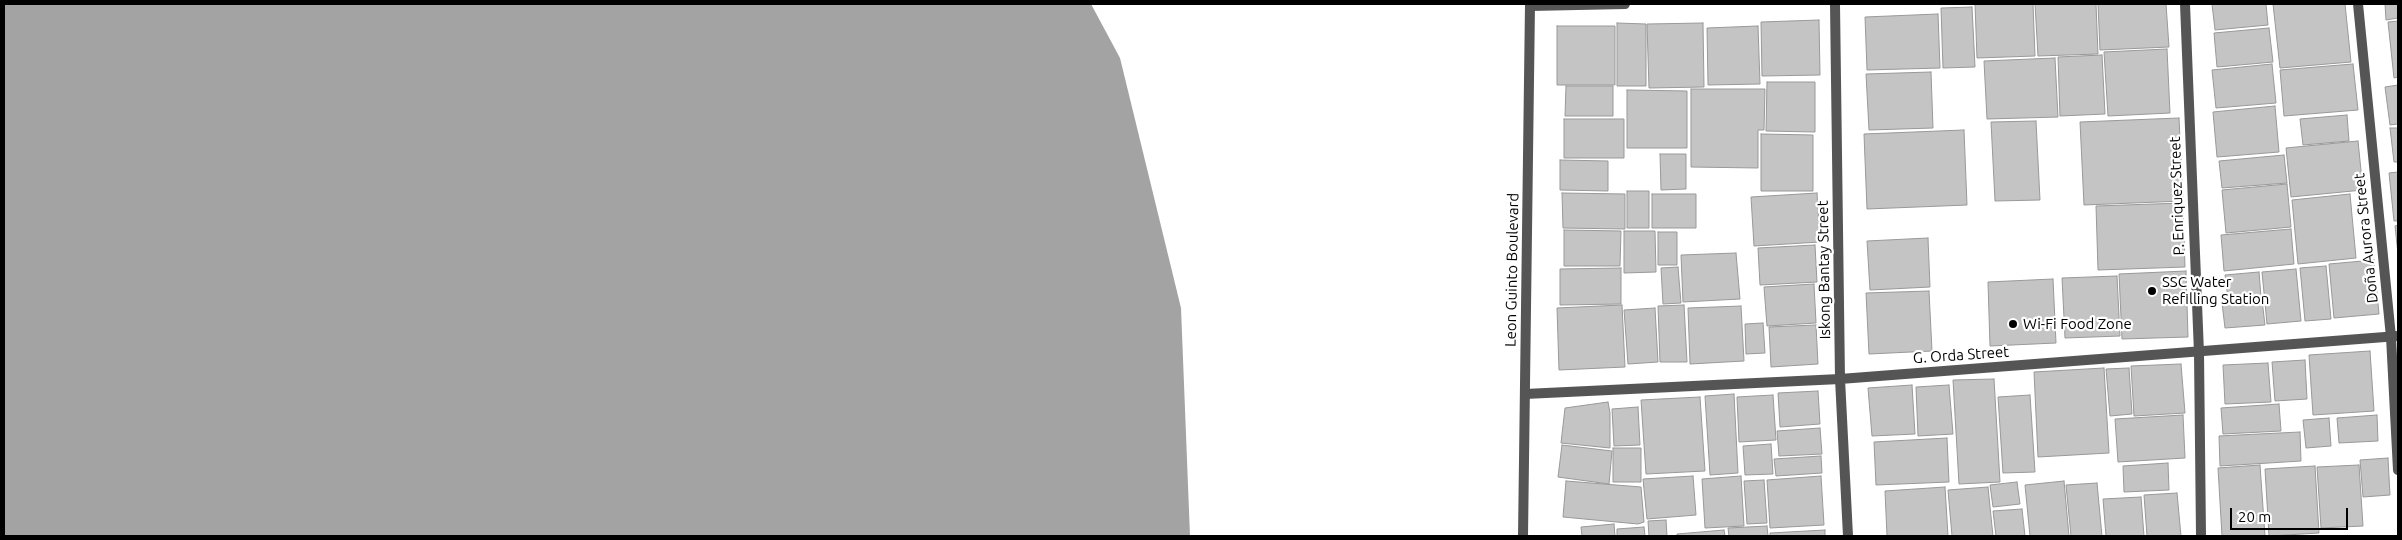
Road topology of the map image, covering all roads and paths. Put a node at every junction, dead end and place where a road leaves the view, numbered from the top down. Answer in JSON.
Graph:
{"nodes":[{"id":1,"x":1625,"y":4,"type":"edge"},
{"id":2,"x":1835,"y":4,"type":"edge"},
{"id":3,"x":2185,"y":4,"type":"edge"},
{"id":4,"x":2358,"y":4,"type":"edge"},
{"id":5,"x":1530,"y":5,"type":"edge"},
{"id":6,"x":2394,"y":336,"type":"edge"},
{"id":7,"x":2199,"y":352,"type":"junction"},
{"id":8,"x":1840,"y":379,"type":"junction"},
{"id":9,"x":1525,"y":394,"type":"junction"},
{"id":10,"x":2398,"y":470,"type":"edge"},
{"id":11,"x":1523,"y":536,"type":"edge"},
{"id":12,"x":1848,"y":536,"type":"edge"},
{"id":13,"x":2201,"y":536,"type":"edge"}],
"edges":[{"from":1,"to":5,"type":"street"},
{"from":2,"to":8,"type":"street","name":"Iskong Bantay Street"},
{"from":3,"to":7,"type":"street","name":"P. Enriquez Street"},
{"from":4,"to":6,"type":"street","name":"Doña Aurora Street"},
{"from":5,"to":9,"type":"street","name":"Leon Guinto Boulevard"},
{"from":6,"to":7,"type":"street","name":"G. Orda Street"},
{"from":6,"to":10,"type":"street","name":"Doña Aurora Street"},
{"from":7,"to":8,"type":"street","name":"G. Orda Street"},
{"from":7,"to":13,"type":"street","name":"P. Enriquez Street"},
{"from":8,"to":9,"type":"street","name":"G. Orda Street"},
{"from":8,"to":12,"type":"street","name":"Iskong Bantay Street"},
{"from":9,"to":11,"type":"street","name":"Leon Guinto Boulevard"}]}
